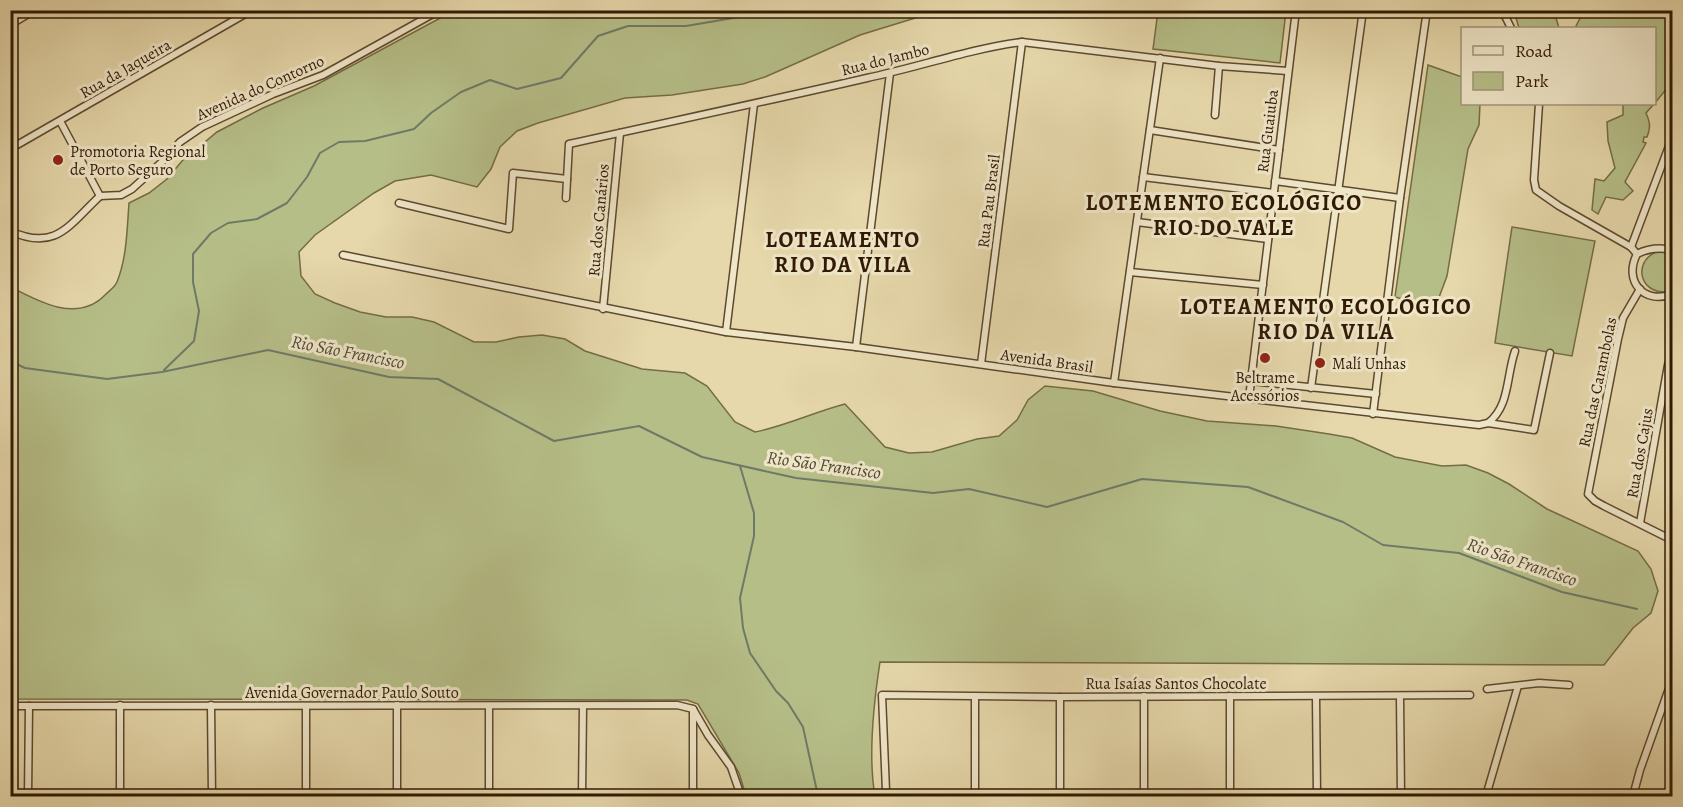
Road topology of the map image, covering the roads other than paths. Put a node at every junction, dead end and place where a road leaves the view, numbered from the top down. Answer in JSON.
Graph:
{"nodes":[{"id":1,"x":35,"y":10,"type":"edge"},
{"id":2,"x":252,"y":10,"type":"edge"},
{"id":3,"x":440,"y":10,"type":"edge"},
{"id":4,"x":1296,"y":10,"type":"edge"},
{"id":5,"x":1363,"y":10,"type":"edge"},
{"id":6,"x":1427,"y":10,"type":"edge"},
{"id":7,"x":1502,"y":10,"type":"edge"},
{"id":8,"x":28,"y":13,"type":"edge"},
{"id":9,"x":10,"y":25,"type":"edge"},
{"id":10,"x":1510,"y":27,"type":"edge"},
{"id":11,"x":1022,"y":42,"type":"junction"},
{"id":12,"x":1160,"y":58,"type":"junction"},
{"id":13,"x":1219,"y":66,"type":"junction"},
{"id":14,"x":1288,"y":71,"type":"junction"},
{"id":15,"x":890,"y":73,"type":"junction"},
{"id":16,"x":754,"y":104,"type":"junction"},
{"id":17,"x":1539,"y":105,"type":"edge"},
{"id":18,"x":1215,"y":115,"type":"dead end"},
{"id":19,"x":60,"y":121,"type":"junction"},
{"id":20,"x":1150,"y":130,"type":"junction"},
{"id":21,"x":620,"y":133,"type":"junction"},
{"id":22,"x":1672,"y":138,"type":"edge"},
{"id":23,"x":10,"y":149,"type":"edge"},
{"id":24,"x":1279,"y":150,"type":"junction"},
{"id":25,"x":1669,"y":155,"type":"edge"},
{"id":26,"x":1143,"y":177,"type":"junction"},
{"id":27,"x":567,"y":179,"type":"junction"},
{"id":28,"x":1275,"y":181,"type":"junction"},
{"id":29,"x":1337,"y":189,"type":"junction"},
{"id":30,"x":1274,"y":193,"type":"junction"},
{"id":31,"x":100,"y":196,"type":"junction"},
{"id":32,"x":566,"y":198,"type":"dead end"},
{"id":33,"x":1400,"y":198,"type":"junction"},
{"id":34,"x":399,"y":202,"type":"dead end"},
{"id":35,"x":1137,"y":222,"type":"junction"},
{"id":36,"x":10,"y":231,"type":"edge"},
{"id":37,"x":1268,"y":239,"type":"junction"},
{"id":38,"x":1632,"y":247,"type":"junction"},
{"id":39,"x":1672,"y":250,"type":"edge"},
{"id":40,"x":1636,"y":254,"type":"junction"},
{"id":41,"x":343,"y":255,"type":"dead end"},
{"id":42,"x":1130,"y":272,"type":"junction"},
{"id":43,"x":1263,"y":285,"type":"junction"},
{"id":44,"x":1640,"y":290,"type":"junction"},
{"id":45,"x":1672,"y":294,"type":"edge"},
{"id":46,"x":603,"y":309,"type":"junction"},
{"id":47,"x":726,"y":332,"type":"junction"},
{"id":48,"x":856,"y":347,"type":"junction"},
{"id":49,"x":1515,"y":351,"type":"dead end"},
{"id":50,"x":1550,"y":353,"type":"dead end"},
{"id":51,"x":1672,"y":354,"type":"edge"},
{"id":52,"x":981,"y":364,"type":"junction"},
{"id":53,"x":1251,"y":381,"type":"junction"},
{"id":54,"x":1114,"y":382,"type":"junction"},
{"id":55,"x":1311,"y":388,"type":"junction"},
{"id":56,"x":1376,"y":394,"type":"junction"},
{"id":57,"x":1249,"y":399,"type":"junction"},
{"id":58,"x":1373,"y":414,"type":"junction"},
{"id":59,"x":1488,"y":423,"type":"junction"},
{"id":60,"x":1640,"y":523,"type":"junction"},
{"id":61,"x":1672,"y":540,"type":"edge"},
{"id":62,"x":1672,"y":680,"type":"edge"},
{"id":63,"x":1569,"y":686,"type":"dead end"},
{"id":64,"x":1518,"y":687,"type":"junction"},
{"id":65,"x":1487,"y":689,"type":"dead end"},
{"id":66,"x":1470,"y":695,"type":"dead end"},
{"id":67,"x":1144,"y":696,"type":"junction"},
{"id":68,"x":1230,"y":696,"type":"junction"},
{"id":69,"x":975,"y":697,"type":"junction"},
{"id":70,"x":1060,"y":697,"type":"junction"},
{"id":71,"x":1316,"y":697,"type":"junction"},
{"id":72,"x":1400,"y":697,"type":"junction"},
{"id":73,"x":120,"y":705,"type":"junction"},
{"id":74,"x":211,"y":705,"type":"junction"},
{"id":75,"x":397,"y":705,"type":"junction"},
{"id":76,"x":10,"y":706,"type":"edge"},
{"id":77,"x":29,"y":706,"type":"junction"},
{"id":78,"x":583,"y":706,"type":"junction"},
{"id":79,"x":306,"y":707,"type":"junction"},
{"id":80,"x":489,"y":707,"type":"junction"},
{"id":81,"x":693,"y":709,"type":"junction"},
{"id":82,"x":886,"y":791,"type":"dead end"},
{"id":83,"x":28,"y":796,"type":"edge"},
{"id":84,"x":120,"y":796,"type":"edge"},
{"id":85,"x":212,"y":796,"type":"edge"},
{"id":86,"x":306,"y":796,"type":"edge"},
{"id":87,"x":397,"y":796,"type":"edge"},
{"id":88,"x":489,"y":796,"type":"edge"},
{"id":89,"x":582,"y":796,"type":"edge"},
{"id":90,"x":693,"y":796,"type":"edge"},
{"id":91,"x":741,"y":796,"type":"edge"},
{"id":92,"x":975,"y":796,"type":"edge"},
{"id":93,"x":1060,"y":796,"type":"edge"},
{"id":94,"x":1144,"y":796,"type":"edge"},
{"id":95,"x":1230,"y":796,"type":"edge"},
{"id":96,"x":1317,"y":796,"type":"edge"},
{"id":97,"x":1401,"y":796,"type":"edge"},
{"id":98,"x":1486,"y":796,"type":"edge"},
{"id":99,"x":1633,"y":796,"type":"edge"}],
"edges":[{"from":1,"to":8,"type":"street"},
{"from":2,"to":19,"type":"street","name":"Rua da Jaqueira"},
{"from":3,"to":31,"type":"street","name":"Avenida do Contorno"},
{"from":4,"to":14,"type":"street","name":"Rua Guaiuba"},
{"from":5,"to":29,"type":"street"},
{"from":6,"to":33,"type":"street"},
{"from":7,"to":10,"type":"street"},
{"from":8,"to":9,"type":"street"},
{"from":11,"to":12,"type":"street","name":"Rua do Jambo"},
{"from":11,"to":15,"type":"street","name":"Rua do Jambo"},
{"from":11,"to":52,"type":"street","name":"Rua Pau Brasil"},
{"from":12,"to":13,"type":"street","name":"Rua do Jambo"},
{"from":12,"to":20,"type":"street"},
{"from":13,"to":14,"type":"street","name":"Rua do Jambo"},
{"from":13,"to":18,"type":"street"},
{"from":14,"to":24,"type":"street","name":"Rua Guaiuba"},
{"from":15,"to":16,"type":"street","name":"Rua do Jambo"},
{"from":15,"to":48,"type":"street"},
{"from":16,"to":21,"type":"street","name":"Rua do Jambo"},
{"from":16,"to":47,"type":"street"},
{"from":17,"to":38,"type":"street"},
{"from":19,"to":23,"type":"street","name":"Rua da Jaqueira"},
{"from":19,"to":31,"type":"street"},
{"from":20,"to":24,"type":"street"},
{"from":20,"to":26,"type":"street"},
{"from":21,"to":27,"type":"street","name":"Rua do Jambo"},
{"from":21,"to":46,"type":"street","name":"Rua dos Canários"},
{"from":22,"to":25,"type":"street"},
{"from":24,"to":28,"type":"street","name":"Rua Guaiuba"},
{"from":25,"to":38,"type":"street"},
{"from":26,"to":30,"type":"street"},
{"from":26,"to":35,"type":"street"},
{"from":27,"to":32,"type":"street"},
{"from":27,"to":34,"type":"street"},
{"from":28,"to":29,"type":"street"},
{"from":28,"to":30,"type":"street","name":"Rua Guaiuba"},
{"from":29,"to":33,"type":"street"},
{"from":29,"to":55,"type":"street"},
{"from":30,"to":37,"type":"street","name":"Rua Guaiuba"},
{"from":31,"to":36,"type":"street"},
{"from":33,"to":56,"type":"street"},
{"from":35,"to":37,"type":"street"},
{"from":35,"to":42,"type":"street"},
{"from":37,"to":43,"type":"street","name":"Rua Guaiuba"},
{"from":38,"to":40,"type":"street"},
{"from":39,"to":40,"type":"street"},
{"from":40,"to":44,"type":"street"},
{"from":41,"to":46,"type":"street","name":"Avenida Brasil"},
{"from":42,"to":43,"type":"street"},
{"from":42,"to":54,"type":"street"},
{"from":43,"to":53,"type":"street","name":"Rua Guaiuba"},
{"from":44,"to":45,"type":"street"},
{"from":44,"to":60,"type":"street","name":"Rua das Carambolas"},
{"from":46,"to":47,"type":"street","name":"Avenida Brasil"},
{"from":47,"to":48,"type":"street","name":"Avenida Brasil"},
{"from":48,"to":52,"type":"street","name":"Avenida Brasil"},
{"from":49,"to":59,"type":"street"},
{"from":50,"to":59,"type":"street","name":"Avenida Brasil"},
{"from":51,"to":60,"type":"street","name":"Rua dos Cajus"},
{"from":52,"to":54,"type":"street","name":"Avenida Brasil"},
{"from":53,"to":55,"type":"street"},
{"from":53,"to":57,"type":"street","name":"Rua Guaiuba"},
{"from":54,"to":57,"type":"street","name":"Avenida Brasil"},
{"from":55,"to":56,"type":"street"},
{"from":56,"to":58,"type":"street"},
{"from":57,"to":58,"type":"street","name":"Avenida Brasil"},
{"from":58,"to":59,"type":"street","name":"Avenida Brasil"},
{"from":60,"to":61,"type":"street"},
{"from":62,"to":99,"type":"street"},
{"from":63,"to":64,"type":"street"},
{"from":64,"to":65,"type":"street"},
{"from":64,"to":98,"type":"street"},
{"from":66,"to":72,"type":"street","name":"Rua Isaías Santos Chocolate"},
{"from":67,"to":68,"type":"street","name":"Rua Isaías Santos Chocolate"},
{"from":67,"to":70,"type":"street","name":"Rua Isaías Santos Chocolate"},
{"from":67,"to":94,"type":"street"},
{"from":68,"to":71,"type":"street","name":"Rua Isaías Santos Chocolate"},
{"from":68,"to":95,"type":"street"},
{"from":69,"to":70,"type":"street","name":"Rua Isaías Santos Chocolate"},
{"from":69,"to":82,"type":"street","name":"Rua Isaías Santos Chocolate"},
{"from":69,"to":92,"type":"street"},
{"from":70,"to":93,"type":"street"},
{"from":71,"to":72,"type":"street","name":"Rua Isaías Santos Chocolate"},
{"from":71,"to":96,"type":"street"},
{"from":72,"to":97,"type":"street"},
{"from":73,"to":74,"type":"street","name":"Avenida Governador Paulo Souto"},
{"from":73,"to":77,"type":"street","name":"Avenida Governador Paulo Souto"},
{"from":73,"to":84,"type":"street"},
{"from":74,"to":79,"type":"street","name":"Avenida Governador Paulo Souto"},
{"from":74,"to":85,"type":"street"},
{"from":75,"to":79,"type":"street","name":"Avenida Governador Paulo Souto"},
{"from":75,"to":80,"type":"street","name":"Avenida Governador Paulo Souto"},
{"from":75,"to":87,"type":"street"},
{"from":76,"to":77,"type":"street","name":"Avenida Governador Paulo Souto"},
{"from":77,"to":83,"type":"street"},
{"from":78,"to":80,"type":"street","name":"Avenida Governador Paulo Souto"},
{"from":78,"to":81,"type":"street","name":"Avenida Governador Paulo Souto"},
{"from":78,"to":89,"type":"street"},
{"from":79,"to":86,"type":"street"},
{"from":80,"to":88,"type":"street"},
{"from":81,"to":90,"type":"street"},
{"from":81,"to":91,"type":"street"}]}
